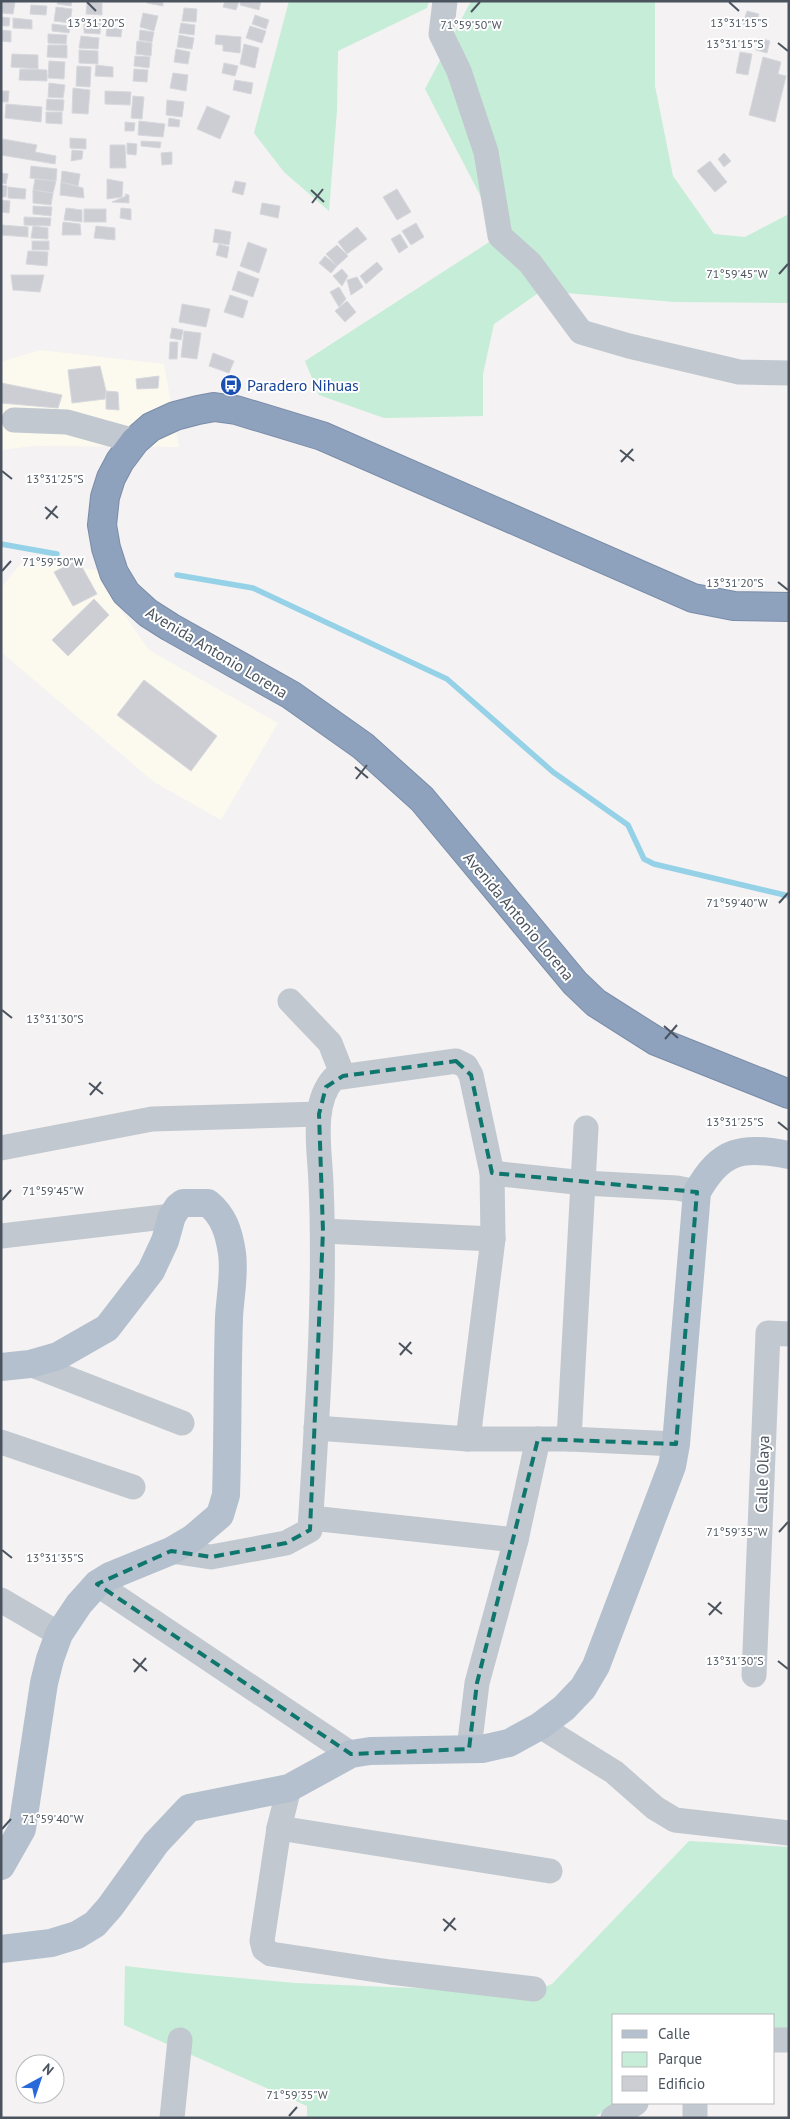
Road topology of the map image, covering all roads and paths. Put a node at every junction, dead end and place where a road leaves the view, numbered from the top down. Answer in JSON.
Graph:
{"nodes":[{"id":1,"x":445,"y":1,"type":"edge"},
{"id":2,"x":789,"y":373,"type":"edge"},
{"id":3,"x":14,"y":420,"type":"dead end"},
{"id":4,"x":135,"y":441,"type":"junction"},
{"id":5,"x":789,"y":607,"type":"edge"},
{"id":6,"x":290,"y":1001,"type":"dead end"},
{"id":7,"x":342,"y":1076,"type":"junction"},
{"id":8,"x":789,"y":1094,"type":"edge"},
{"id":9,"x":319,"y":1114,"type":"junction"},
{"id":10,"x":586,"y":1128,"type":"dead end"},
{"id":11,"x":1,"y":1148,"type":"edge"},
{"id":12,"x":789,"y":1155,"type":"edge"},
{"id":13,"x":492,"y":1173,"type":"junction"},
{"id":14,"x":584,"y":1183,"type":"junction"},
{"id":15,"x":697,"y":1192,"type":"junction"},
{"id":16,"x":172,"y":1216,"type":"junction"},
{"id":17,"x":323,"y":1231,"type":"junction"},
{"id":18,"x":1,"y":1236,"type":"edge"},
{"id":19,"x":493,"y":1238,"type":"junction"},
{"id":20,"x":778,"y":1333,"type":"edge"},
{"id":21,"x":30,"y":1364,"type":"junction"},
{"id":22,"x":1,"y":1367,"type":"edge"},
{"id":23,"x":182,"y":1423,"type":"dead end"},
{"id":24,"x":316,"y":1428,"type":"junction"},
{"id":25,"x":468,"y":1439,"type":"junction"},
{"id":26,"x":538,"y":1439,"type":"junction"},
{"id":27,"x":569,"y":1439,"type":"junction"},
{"id":28,"x":1,"y":1442,"type":"edge"},
{"id":29,"x":676,"y":1444,"type":"junction"},
{"id":30,"x":133,"y":1487,"type":"dead end"},
{"id":31,"x":311,"y":1518,"type":"junction"},
{"id":32,"x":516,"y":1540,"type":"junction"},
{"id":33,"x":171,"y":1551,"type":"junction"},
{"id":34,"x":97,"y":1584,"type":"junction"},
{"id":35,"x":1,"y":1600,"type":"edge"},
{"id":36,"x":59,"y":1634,"type":"junction"},
{"id":37,"x":754,"y":1675,"type":"dead end"},
{"id":38,"x":540,"y":1726,"type":"junction"},
{"id":39,"x":469,"y":1750,"type":"junction"},
{"id":40,"x":351,"y":1754,"type":"junction"},
{"id":41,"x":289,"y":1788,"type":"junction"},
{"id":42,"x":279,"y":1828,"type":"junction"},
{"id":43,"x":789,"y":1833,"type":"edge"},
{"id":44,"x":1,"y":1866,"type":"edge"},
{"id":45,"x":550,"y":1871,"type":"dead end"},
{"id":46,"x":1,"y":1949,"type":"edge"},
{"id":47,"x":534,"y":1989,"type":"dead end"},
{"id":48,"x":180,"y":2040,"type":"dead end"},
{"id":49,"x":775,"y":2040,"type":"edge"},
{"id":50,"x":789,"y":2040,"type":"edge"},
{"id":51,"x":634,"y":2104,"type":"edge"},
{"id":52,"x":696,"y":2104,"type":"edge"},
{"id":53,"x":172,"y":2118,"type":"edge"},
{"id":54,"x":613,"y":2118,"type":"edge"},
{"id":55,"x":695,"y":2118,"type":"edge"}],
"edges":[{"from":1,"to":2,"type":"street"},
{"from":3,"to":4,"type":"street"},
{"from":4,"to":5,"type":"highway","name":"Avenida Antonio Lorena"},
{"from":4,"to":8,"type":"highway","name":"Avenida Antonio Lorena"},
{"from":6,"to":7,"type":"street"},
{"from":7,"to":9,"type":"street"},
{"from":7,"to":13,"type":"street"},
{"from":9,"to":11,"type":"street"},
{"from":9,"to":17,"type":"street"},
{"from":10,"to":14,"type":"street"},
{"from":12,"to":15,"type":"main road"},
{"from":13,"to":14,"type":"street"},
{"from":13,"to":19,"type":"street"},
{"from":14,"to":15,"type":"street"},
{"from":14,"to":27,"type":"street"},
{"from":15,"to":29,"type":"main road"},
{"from":16,"to":18,"type":"street"},
{"from":16,"to":21,"type":"main road"},
{"from":16,"to":33,"type":"main road"},
{"from":17,"to":19,"type":"street"},
{"from":17,"to":24,"type":"street"},
{"from":19,"to":25,"type":"street"},
{"from":20,"to":37,"type":"street","name":"Calle Olaya"},
{"from":21,"to":22,"type":"main road"},
{"from":21,"to":23,"type":"street"},
{"from":24,"to":25,"type":"street"},
{"from":24,"to":31,"type":"street"},
{"from":25,"to":26,"type":"street"},
{"from":26,"to":27,"type":"street"},
{"from":26,"to":32,"type":"street"},
{"from":27,"to":29,"type":"street"},
{"from":28,"to":30,"type":"street"},
{"from":29,"to":38,"type":"main road"},
{"from":31,"to":32,"type":"street"},
{"from":31,"to":33,"type":"street"},
{"from":32,"to":39,"type":"street"},
{"from":33,"to":34,"type":"main road"},
{"from":34,"to":36,"type":"main road"},
{"from":34,"to":40,"type":"street"},
{"from":35,"to":36,"type":"street"},
{"from":36,"to":44,"type":"main road"},
{"from":38,"to":39,"type":"main road"},
{"from":38,"to":43,"type":"street"},
{"from":39,"to":40,"type":"main road"},
{"from":40,"to":41,"type":"main road"},
{"from":41,"to":42,"type":"street"},
{"from":41,"to":46,"type":"main road"},
{"from":42,"to":45,"type":"street"},
{"from":42,"to":47,"type":"street"},
{"from":48,"to":53,"type":"street"},
{"from":49,"to":50,"type":"street"},
{"from":51,"to":54,"type":"street"},
{"from":52,"to":55,"type":"street"}]}
